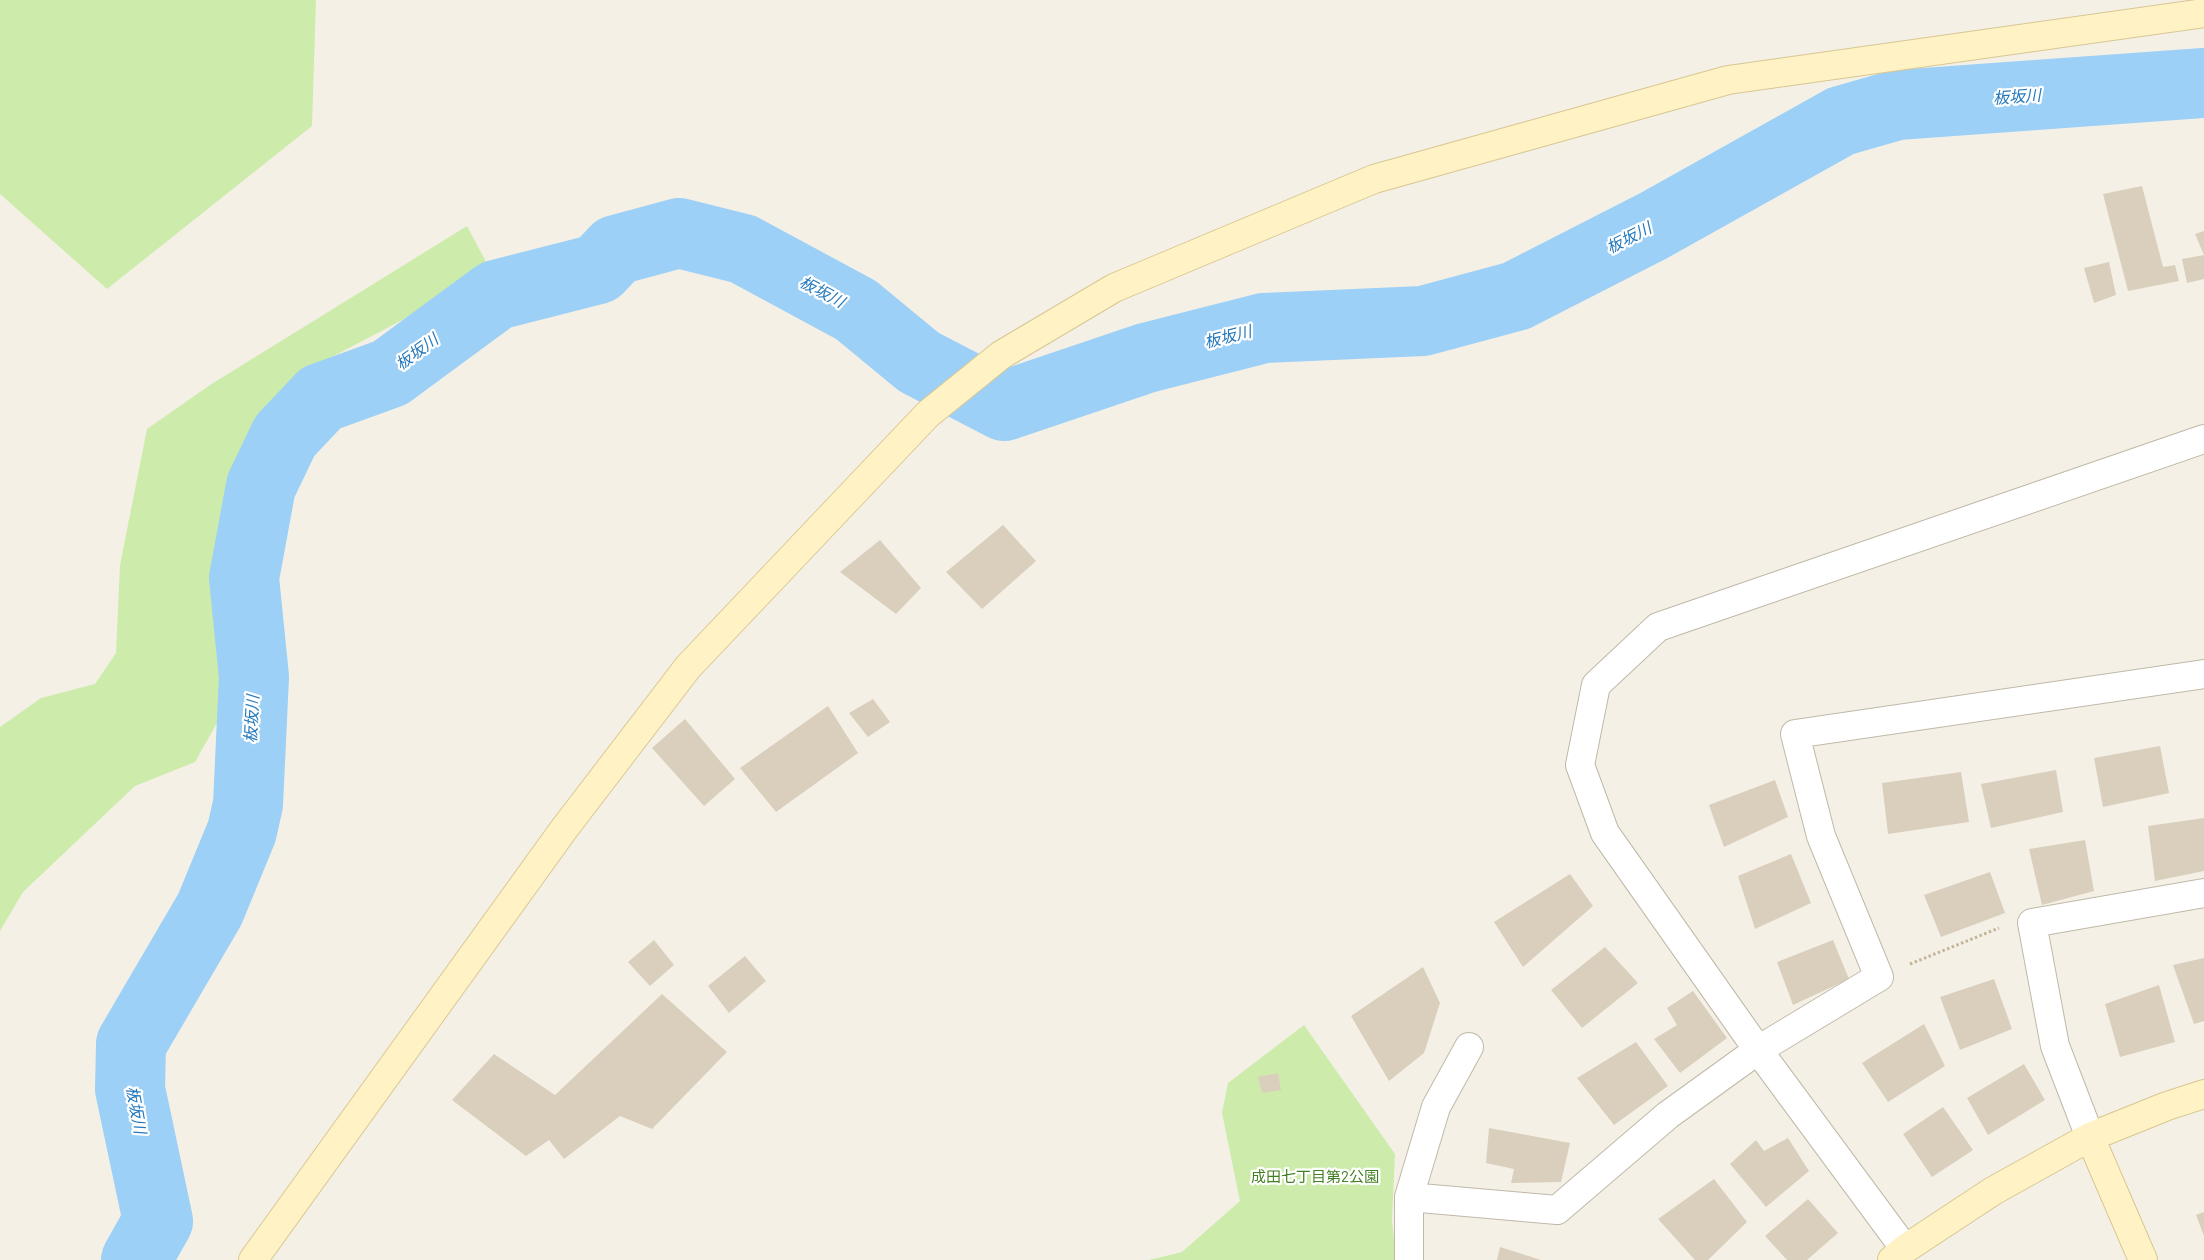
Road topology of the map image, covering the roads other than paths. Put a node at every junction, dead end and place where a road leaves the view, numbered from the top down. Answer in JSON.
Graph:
{"nodes":[{"id":1,"x":2204,"y":13,"type":"edge"},
{"id":2,"x":2204,"y":439,"type":"edge"},
{"id":3,"x":2204,"y":674,"type":"edge"},
{"id":4,"x":2204,"y":893,"type":"edge"},
{"id":5,"x":1469,"y":1047,"type":"dead end"},
{"id":6,"x":1758,"y":1050,"type":"junction"},
{"id":7,"x":2204,"y":1094,"type":"edge"},
{"id":8,"x":2090,"y":1136,"type":"junction"},
{"id":9,"x":1409,"y":1197,"type":"junction"},
{"id":10,"x":1898,"y":1255,"type":"edge"},
{"id":11,"x":253,"y":1260,"type":"edge"},
{"id":12,"x":1409,"y":1260,"type":"edge"},
{"id":13,"x":2143,"y":1260,"type":"edge"}],
"edges":[{"from":1,"to":11,"type":"street"},
{"from":2,"to":6,"type":"street"},
{"from":3,"to":6,"type":"street"},
{"from":4,"to":8,"type":"street"},
{"from":5,"to":9,"type":"street"},
{"from":6,"to":9,"type":"street"},
{"from":6,"to":10,"type":"street"},
{"from":7,"to":8,"type":"street"},
{"from":8,"to":10,"type":"street"},
{"from":8,"to":13,"type":"street"},
{"from":9,"to":12,"type":"street"}]}
